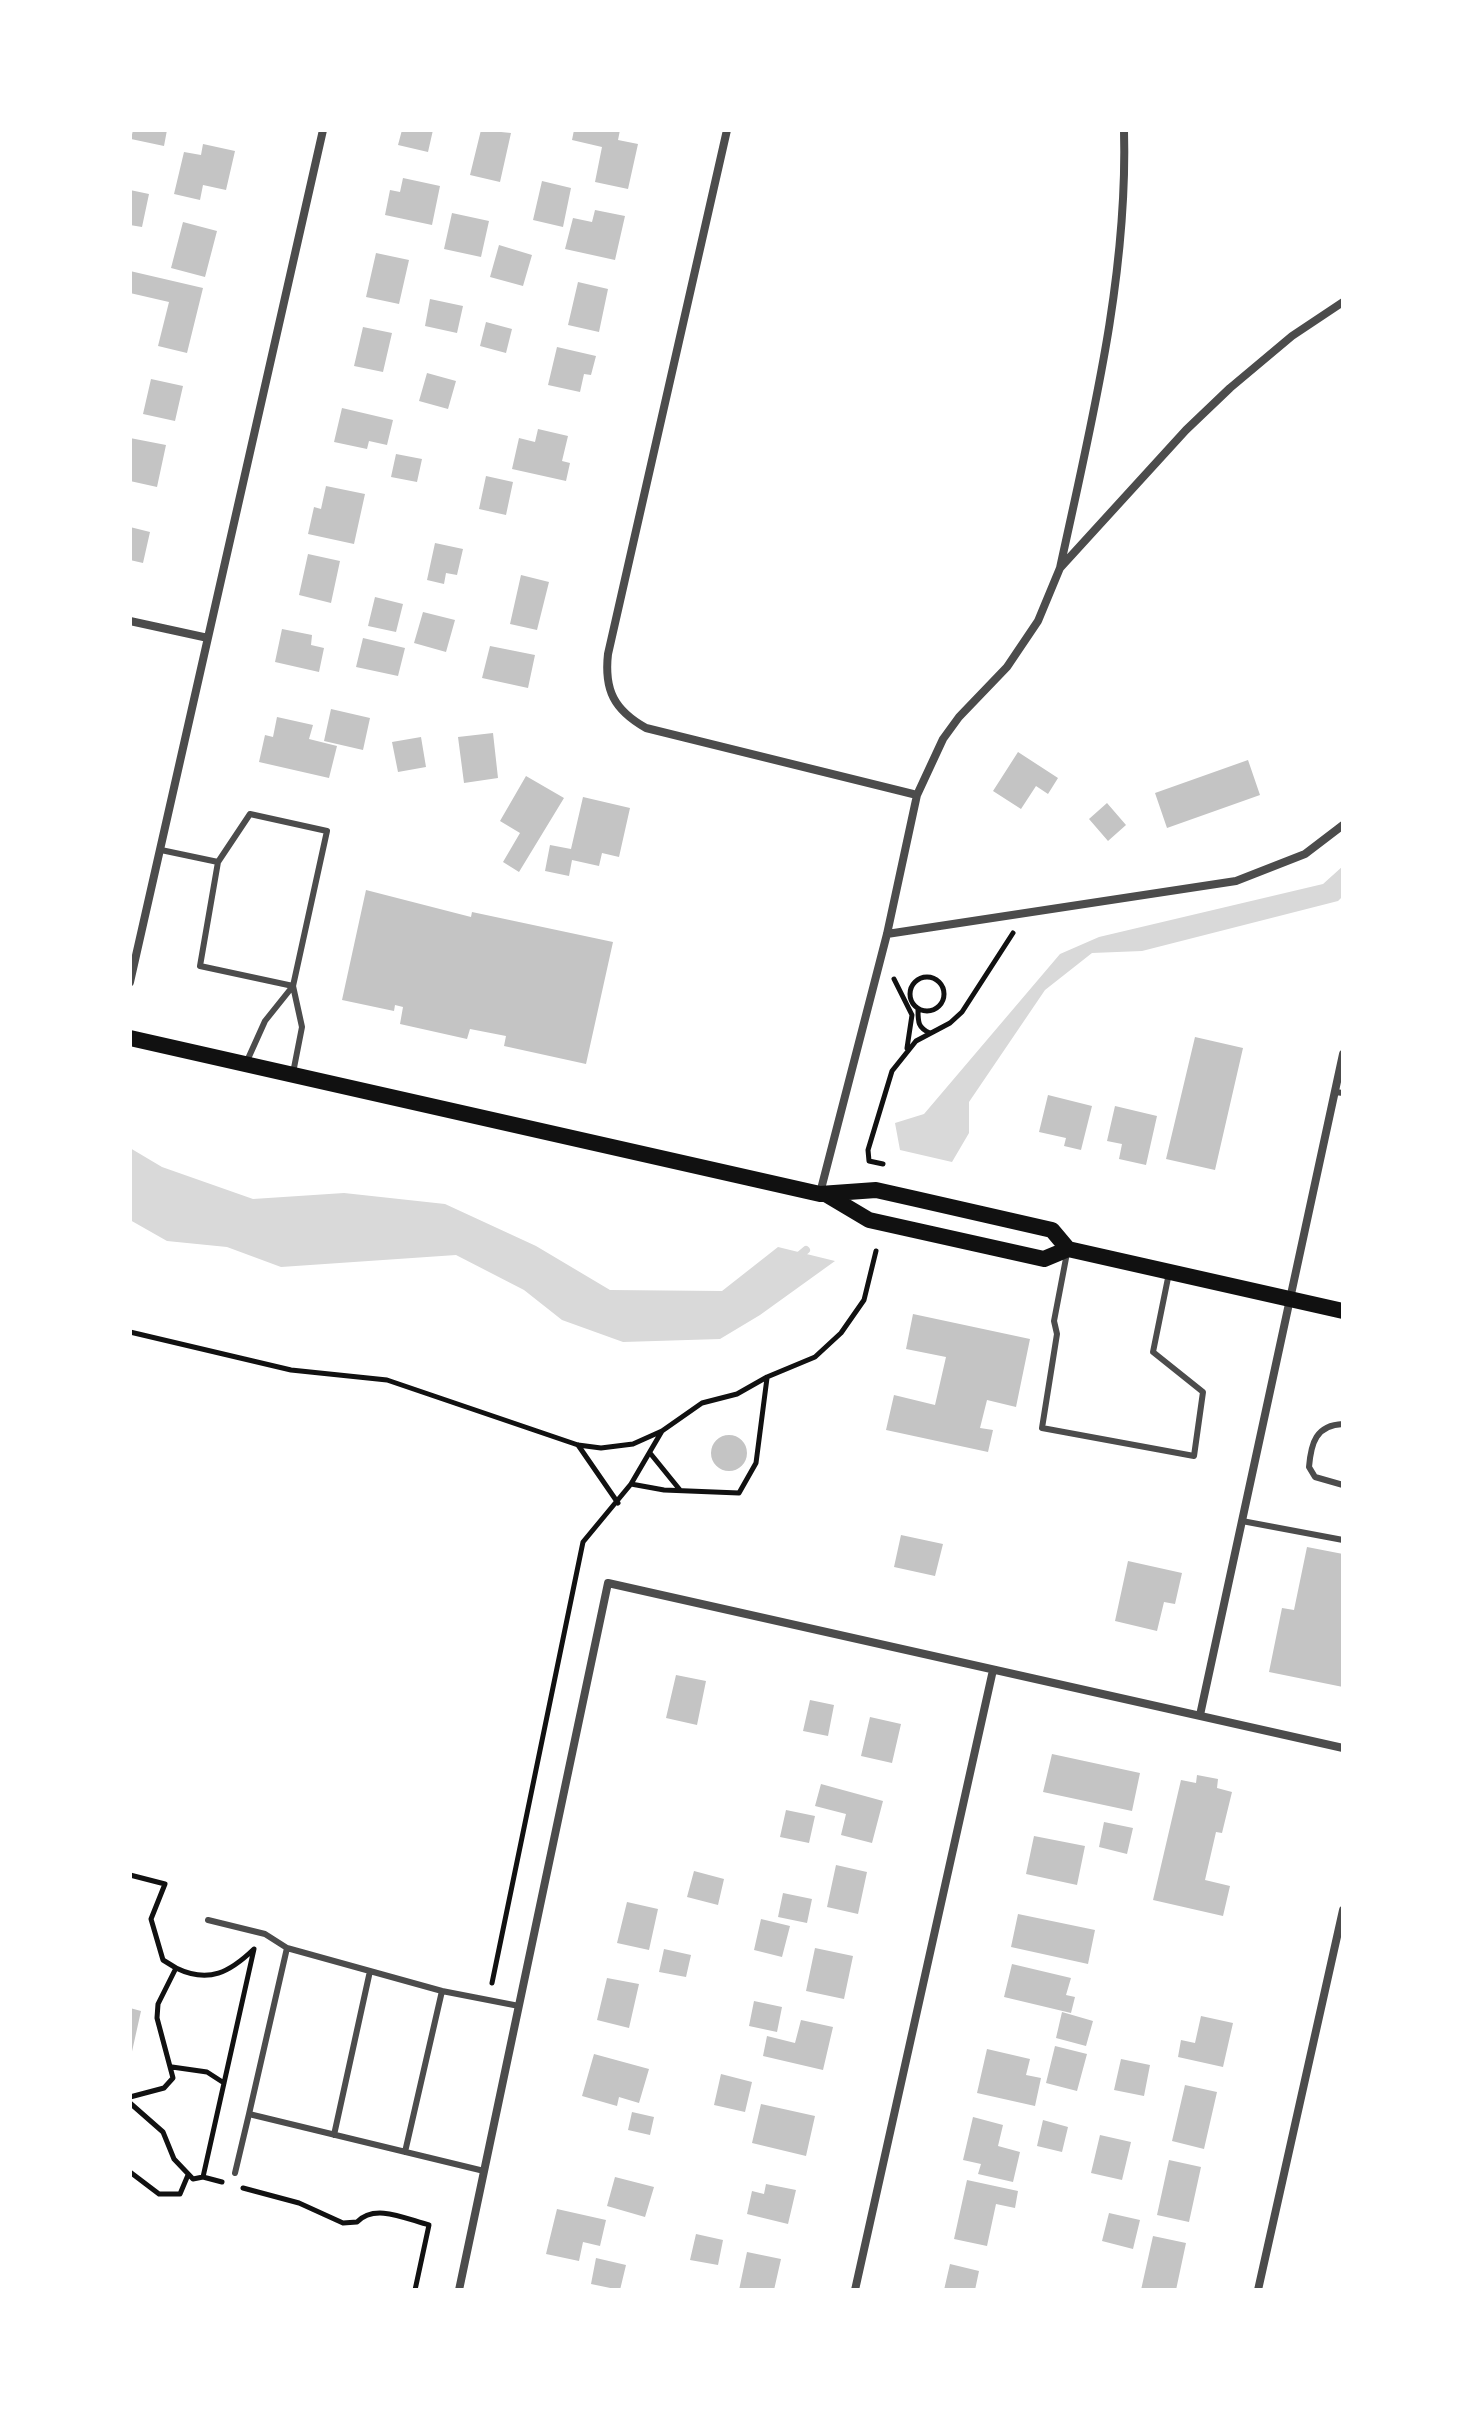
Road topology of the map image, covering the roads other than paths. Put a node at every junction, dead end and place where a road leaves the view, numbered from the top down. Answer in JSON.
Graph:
{"nodes":[{"id":1,"x":323,"y":130,"type":"edge"},
{"id":2,"x":727,"y":130,"type":"edge"},
{"id":3,"x":1124,"y":130,"type":"edge"},
{"id":4,"x":1343,"y":302,"type":"edge"},
{"id":5,"x":1060,"y":568,"type":"junction"},
{"id":6,"x":130,"y":621,"type":"edge"},
{"id":7,"x":208,"y":638,"type":"junction"},
{"id":8,"x":917,"y":795,"type":"junction"},
{"id":9,"x":1343,"y":825,"type":"edge"},
{"id":10,"x":161,"y":850,"type":"junction"},
{"id":11,"x":218,"y":862,"type":"junction"},
{"id":12,"x":887,"y":934,"type":"junction"},
{"id":13,"x":130,"y":982,"type":"edge"},
{"id":14,"x":293,"y":986,"type":"junction"},
{"id":15,"x":130,"y":1038,"type":"edge"},
{"id":16,"x":1343,"y":1054,"type":"edge"},
{"id":17,"x":246,"y":1064,"type":"junction"},
{"id":18,"x":293,"y":1073,"type":"junction"},
{"id":19,"x":1339,"y":1093,"type":"edge"},
{"id":20,"x":823,"y":1194,"type":"junction"},
{"id":21,"x":1068,"y":1249,"type":"junction"},
{"id":22,"x":1170,"y":1273,"type":"junction"},
{"id":23,"x":1290,"y":1300,"type":"junction"},
{"id":24,"x":1343,"y":1311,"type":"edge"},
{"id":25,"x":1343,"y":1424,"type":"edge"},
{"id":26,"x":1343,"y":1485,"type":"edge"},
{"id":27,"x":1242,"y":1521,"type":"junction"},
{"id":28,"x":1343,"y":1540,"type":"edge"},
{"id":29,"x":993,"y":1670,"type":"junction"},
{"id":30,"x":1200,"y":1715,"type":"junction"},
{"id":31,"x":1343,"y":1748,"type":"edge"},
{"id":32,"x":1343,"y":1910,"type":"edge"},
{"id":33,"x":208,"y":1920,"type":"dead end"},
{"id":34,"x":1340,"y":1938,"type":"edge"},
{"id":35,"x":287,"y":1948,"type":"junction"},
{"id":36,"x":370,"y":1971,"type":"junction"},
{"id":37,"x":442,"y":1991,"type":"junction"},
{"id":38,"x":519,"y":2006,"type":"junction"},
{"id":39,"x":249,"y":2114,"type":"junction"},
{"id":40,"x":334,"y":2135,"type":"junction"},
{"id":41,"x":405,"y":2152,"type":"junction"},
{"id":42,"x":484,"y":2171,"type":"junction"},
{"id":43,"x":235,"y":2173,"type":"dead end"},
{"id":44,"x":459,"y":2290,"type":"edge"},
{"id":45,"x":855,"y":2290,"type":"edge"},
{"id":46,"x":1258,"y":2290,"type":"edge"}],
"edges":[{"from":1,"to":7,"type":"street"},
{"from":2,"to":8,"type":"street"},
{"from":3,"to":5,"type":"street"},
{"from":4,"to":5,"type":"street"},
{"from":5,"to":8,"type":"street"},
{"from":6,"to":7,"type":"street"},
{"from":7,"to":10,"type":"street"},
{"from":8,"to":12,"type":"street"},
{"from":9,"to":12,"type":"street"},
{"from":10,"to":11,"type":"lane"},
{"from":10,"to":13,"type":"street"},
{"from":11,"to":14,"type":"lane"},
{"from":11,"to":14,"type":"lane"},
{"from":12,"to":20,"type":"street"},
{"from":14,"to":17,"type":"lane"},
{"from":14,"to":18,"type":"lane"},
{"from":15,"to":17,"type":"main road"},
{"from":16,"to":19,"type":"street"},
{"from":17,"to":18,"type":"main road"},
{"from":18,"to":20,"type":"main road"},
{"from":19,"to":23,"type":"street"},
{"from":20,"to":21,"type":"main road"},
{"from":20,"to":21,"type":"main road"},
{"from":21,"to":22,"type":"main road"},
{"from":21,"to":22,"type":"lane"},
{"from":22,"to":23,"type":"main road"},
{"from":23,"to":24,"type":"main road"},
{"from":23,"to":27,"type":"street"},
{"from":25,"to":26,"type":"lane"},
{"from":27,"to":28,"type":"lane"},
{"from":27,"to":30,"type":"street"},
{"from":29,"to":30,"type":"street"},
{"from":29,"to":38,"type":"street"},
{"from":29,"to":45,"type":"street"},
{"from":30,"to":31,"type":"street"},
{"from":32,"to":34,"type":"street"},
{"from":33,"to":35,"type":"lane"},
{"from":34,"to":46,"type":"street"},
{"from":35,"to":36,"type":"lane"},
{"from":35,"to":39,"type":"lane"},
{"from":36,"to":37,"type":"lane"},
{"from":36,"to":40,"type":"lane"},
{"from":37,"to":38,"type":"lane"},
{"from":37,"to":41,"type":"lane"},
{"from":38,"to":42,"type":"street"},
{"from":39,"to":40,"type":"lane"},
{"from":39,"to":43,"type":"lane"},
{"from":40,"to":41,"type":"lane"},
{"from":41,"to":42,"type":"lane"},
{"from":42,"to":44,"type":"street"}]}
